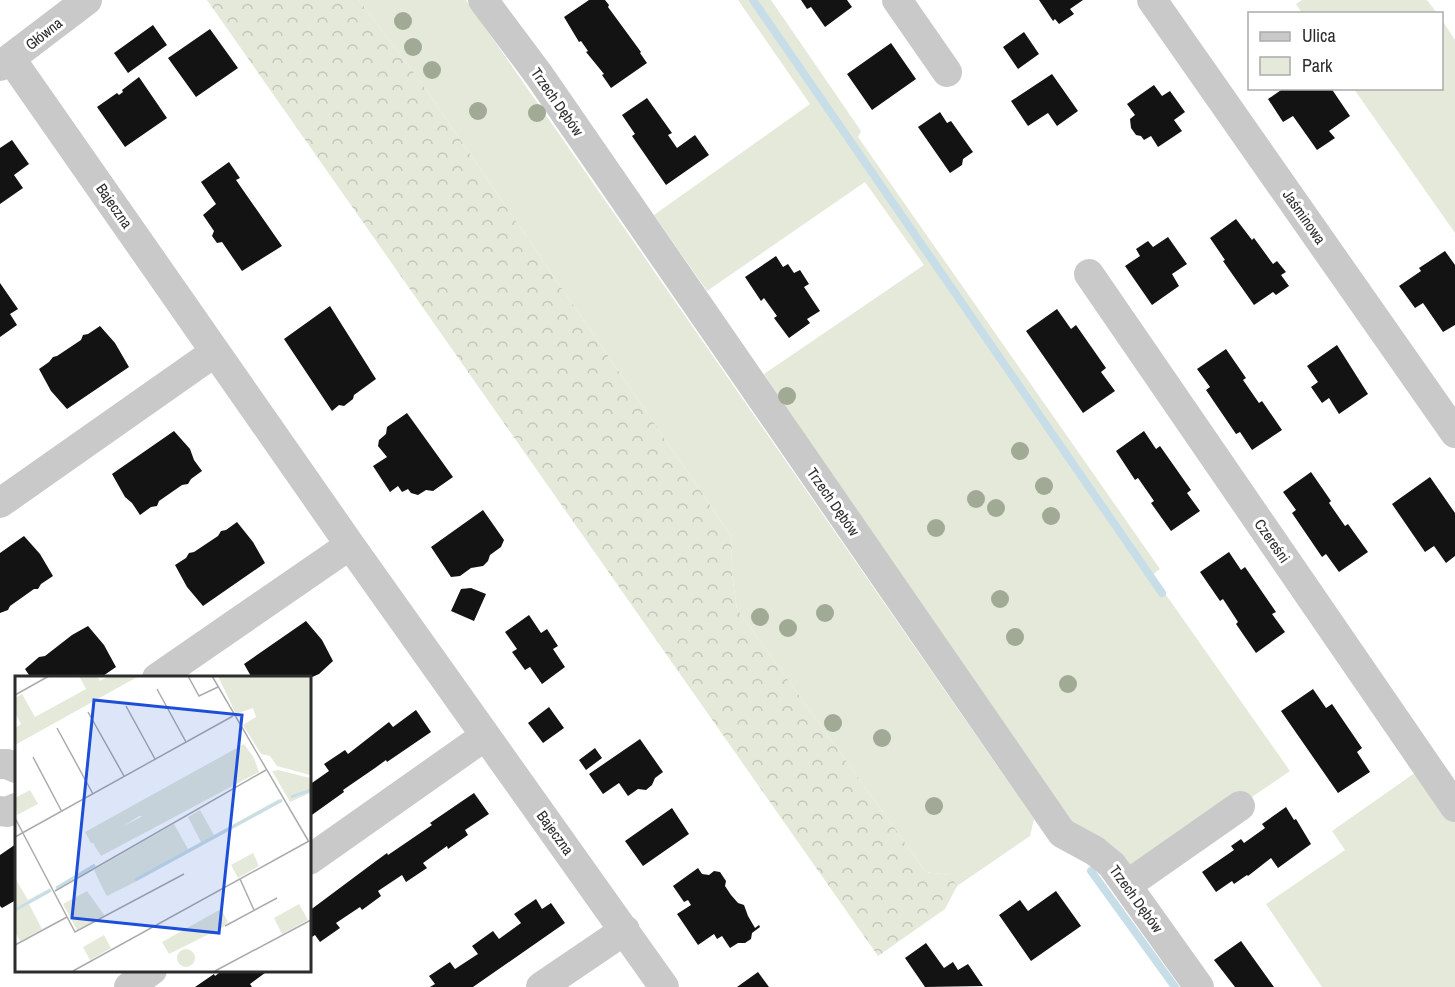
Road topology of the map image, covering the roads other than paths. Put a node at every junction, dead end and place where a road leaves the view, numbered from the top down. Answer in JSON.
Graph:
{"nodes":[{"id":1,"x":87,"y":0,"type":"edge"},
{"id":2,"x":483,"y":0,"type":"edge"},
{"id":3,"x":897,"y":0,"type":"edge"},
{"id":4,"x":1152,"y":0,"type":"edge"},
{"id":5,"x":6,"y":63,"type":"edge"},
{"id":6,"x":947,"y":72,"type":"dead end"},
{"id":7,"x":1089,"y":274,"type":"dead end"},
{"id":8,"x":215,"y":352,"type":"junction"},
{"id":9,"x":1455,"y":433,"type":"edge"},
{"id":10,"x":0,"y":503,"type":"edge"},
{"id":11,"x":350,"y":545,"type":"junction"},
{"id":12,"x":160,"y":676,"type":"edge"},
{"id":13,"x":485,"y":736,"type":"junction"},
{"id":14,"x":0,"y":764,"type":"edge"},
{"id":15,"x":15,"y":768,"type":"edge"},
{"id":16,"x":1240,"y":807,"type":"dead end"},
{"id":17,"x":1455,"y":807,"type":"edge"},
{"id":18,"x":15,"y":808,"type":"edge"},
{"id":19,"x":0,"y":811,"type":"edge"},
{"id":20,"x":310,"y":859,"type":"edge"},
{"id":21,"x":1127,"y":885,"type":"junction"},
{"id":22,"x":625,"y":930,"type":"junction"},
{"id":23,"x":149,"y":972,"type":"edge"},
{"id":24,"x":129,"y":987,"type":"edge"},
{"id":25,"x":541,"y":987,"type":"edge"},
{"id":26,"x":664,"y":987,"type":"edge"},
{"id":27,"x":1198,"y":987,"type":"edge"}],
"edges":[{"from":1,"to":5,"type":"street","name":"Główna"},
{"from":2,"to":21,"type":"street","name":"Trzech Dębów"},
{"from":3,"to":6,"type":"street"},
{"from":4,"to":9,"type":"street","name":"Jaśminowa"},
{"from":5,"to":8,"type":"street","name":"Bajeczna"},
{"from":7,"to":17,"type":"street","name":"Czereśni"},
{"from":8,"to":10,"type":"street"},
{"from":8,"to":11,"type":"street","name":"Bajeczna"},
{"from":11,"to":12,"type":"street"},
{"from":11,"to":13,"type":"street","name":"Bajeczna"},
{"from":13,"to":20,"type":"street"},
{"from":13,"to":22,"type":"street","name":"Bajeczna"},
{"from":14,"to":15,"type":"street"},
{"from":16,"to":21,"type":"street"},
{"from":18,"to":19,"type":"street"},
{"from":21,"to":27,"type":"street","name":"Trzech Dębów"},
{"from":22,"to":25,"type":"street"},
{"from":22,"to":26,"type":"street","name":"Bajeczna"},
{"from":23,"to":24,"type":"street"}]}
